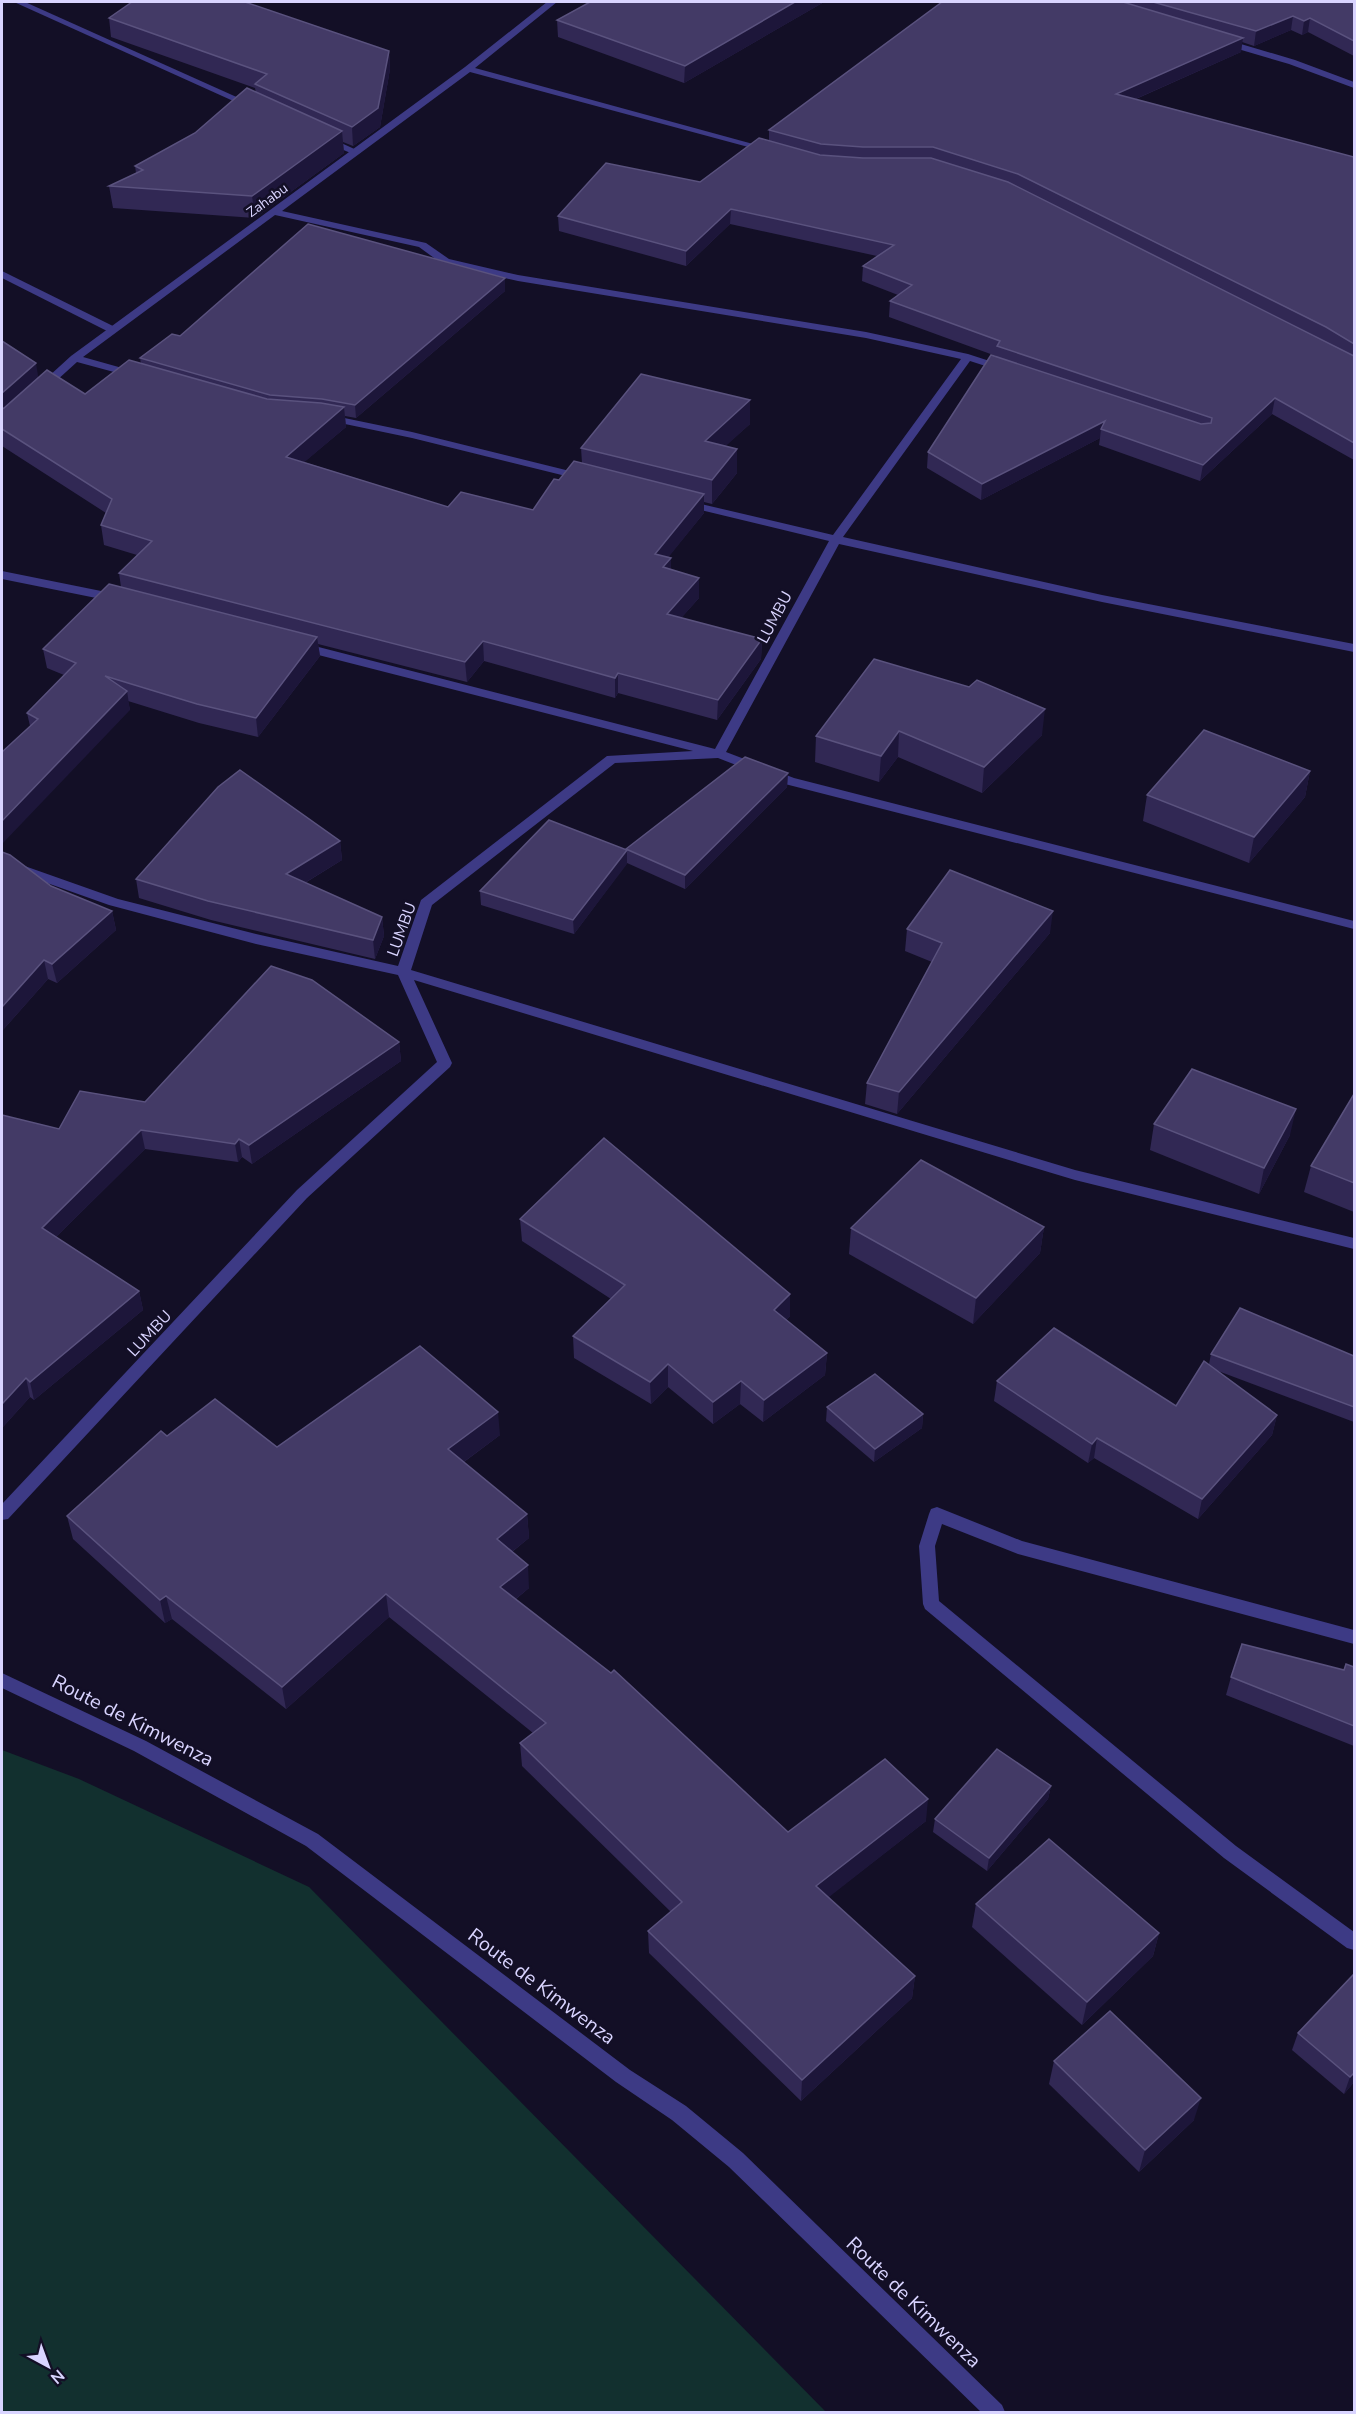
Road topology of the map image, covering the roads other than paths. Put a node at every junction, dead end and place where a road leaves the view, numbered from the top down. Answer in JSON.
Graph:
{"nodes":[{"id":1,"x":19,"y":2,"type":"edge"},
{"id":2,"x":552,"y":2,"type":"edge"},
{"id":3,"x":1210,"y":37,"type":"edge"},
{"id":4,"x":468,"y":69,"type":"junction"},
{"id":5,"x":1354,"y":85,"type":"edge"},
{"id":6,"x":259,"y":109,"type":"edge"},
{"id":7,"x":313,"y":133,"type":"edge"},
{"id":8,"x":356,"y":152,"type":"junction"},
{"id":9,"x":786,"y":154,"type":"edge"},
{"id":10,"x":274,"y":212,"type":"junction"},
{"id":11,"x":2,"y":274,"type":"edge"},
{"id":12,"x":113,"y":330,"type":"junction"},
{"id":13,"x":968,"y":357,"type":"junction"},
{"id":14,"x":75,"y":358,"type":"junction"},
{"id":15,"x":1013,"y":372,"type":"edge"},
{"id":16,"x":144,"y":378,"type":"edge"},
{"id":17,"x":34,"y":395,"type":"edge"},
{"id":18,"x":314,"y":415,"type":"edge"},
{"id":19,"x":595,"y":480,"type":"edge"},
{"id":20,"x":675,"y":500,"type":"edge"},
{"id":21,"x":835,"y":540,"type":"junction"},
{"id":22,"x":2,"y":575,"type":"edge"},
{"id":23,"x":125,"y":600,"type":"edge"},
{"id":24,"x":284,"y":642,"type":"edge"},
{"id":25,"x":1354,"y":648,"type":"edge"},
{"id":26,"x":719,"y":754,"type":"junction"},
{"id":27,"x":2,"y":862,"type":"edge"},
{"id":28,"x":1354,"y":925,"type":"edge"},
{"id":29,"x":403,"y":972,"type":"junction"},
{"id":30,"x":1354,"y":1244,"type":"edge"},
{"id":31,"x":2,"y":1514,"type":"edge"},
{"id":32,"x":1354,"y":1637,"type":"edge"},
{"id":33,"x":2,"y":1680,"type":"edge"},
{"id":34,"x":1354,"y":1941,"type":"edge"},
{"id":35,"x":995,"y":2412,"type":"edge"}],
"edges":[{"from":1,"to":6,"type":"street"},
{"from":2,"to":4,"type":"street","name":"Zahabu"},
{"from":3,"to":5,"type":"street"},
{"from":4,"to":8,"type":"street","name":"Zahabu"},
{"from":4,"to":9,"type":"street"},
{"from":7,"to":8,"type":"street"},
{"from":8,"to":10,"type":"street","name":"Zahabu"},
{"from":10,"to":12,"type":"street","name":"Zahabu"},
{"from":10,"to":13,"type":"street"},
{"from":11,"to":12,"type":"street"},
{"from":12,"to":14,"type":"street","name":"Zahabu"},
{"from":13,"to":15,"type":"street"},
{"from":13,"to":21,"type":"street","name":"LUMBU"},
{"from":14,"to":16,"type":"street"},
{"from":14,"to":17,"type":"street","name":"Zahabu"},
{"from":18,"to":19,"type":"street"},
{"from":20,"to":21,"type":"street"},
{"from":21,"to":25,"type":"street"},
{"from":21,"to":26,"type":"street","name":"LUMBU"},
{"from":22,"to":23,"type":"street"},
{"from":24,"to":26,"type":"street"},
{"from":26,"to":28,"type":"street"},
{"from":26,"to":29,"type":"street","name":"LUMBU"},
{"from":27,"to":29,"type":"street"},
{"from":29,"to":30,"type":"street"},
{"from":29,"to":31,"type":"street","name":"LUMBU"},
{"from":32,"to":34,"type":"street"},
{"from":33,"to":35,"type":"street","name":"Route de Kimwenza"}]}
